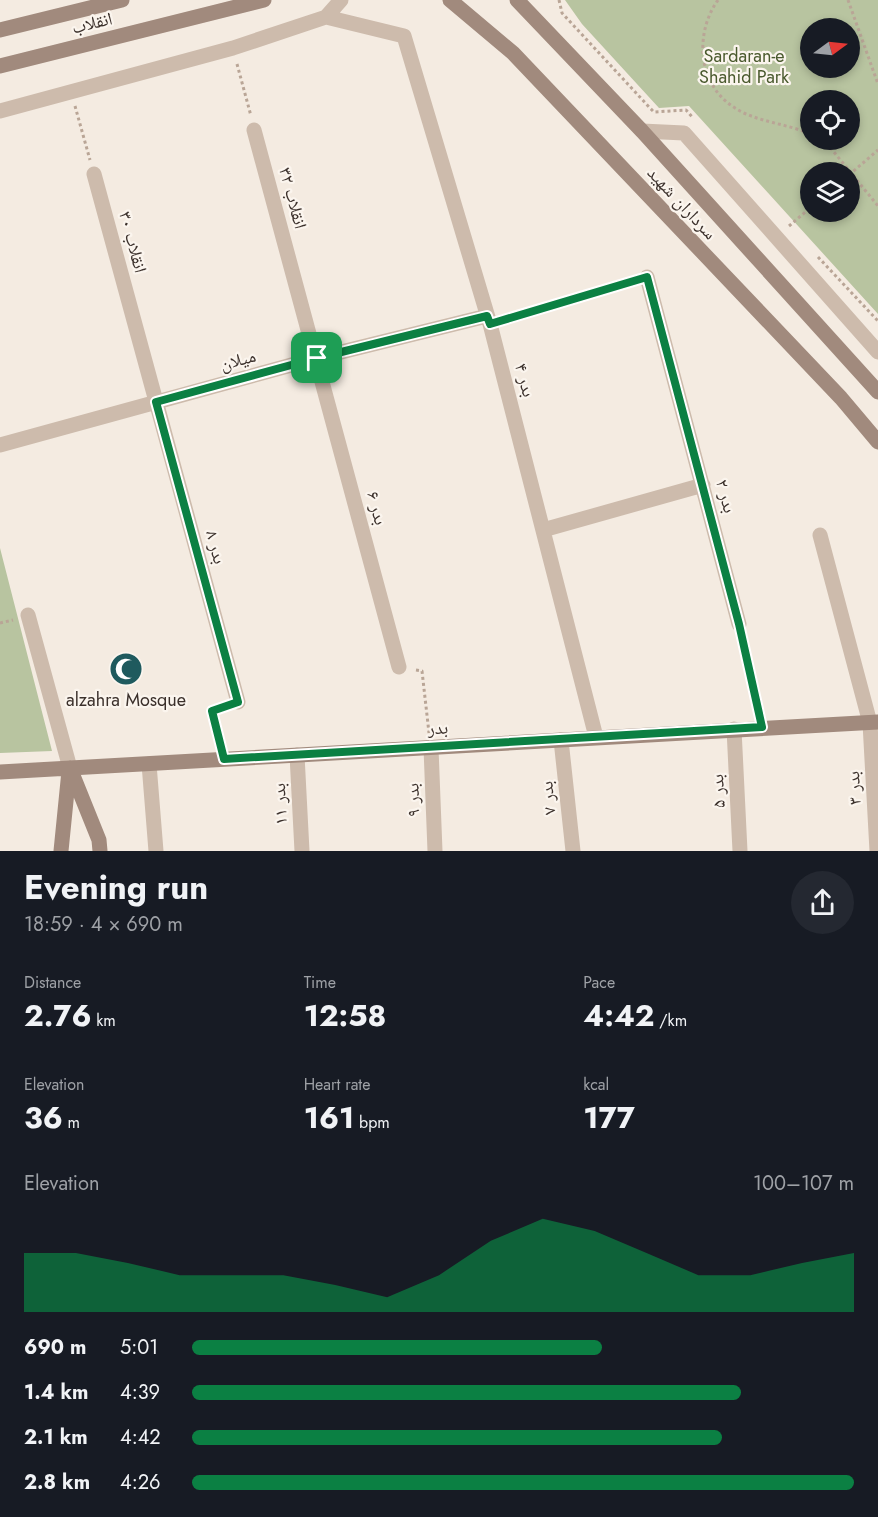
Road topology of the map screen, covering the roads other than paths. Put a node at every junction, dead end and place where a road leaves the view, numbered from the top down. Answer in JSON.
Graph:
{"nodes":[{"id":1,"x":122,"y":0,"type":"edge"},
{"id":2,"x":264,"y":0,"type":"edge"},
{"id":3,"x":341,"y":0,"type":"edge"},
{"id":4,"x":450,"y":0,"type":"edge"},
{"id":5,"x":517,"y":0,"type":"edge"},
{"id":6,"x":326,"y":17,"type":"junction"},
{"id":7,"x":0,"y":30,"type":"edge"},
{"id":8,"x":0,"y":66,"type":"edge"},
{"id":9,"x":0,"y":111,"type":"edge"},
{"id":10,"x":254,"y":130,"type":"road end"},
{"id":11,"x":642,"y":131,"type":"junction"},
{"id":12,"x":94,"y":174,"type":"road end"},
{"id":13,"x":647,"y":277,"type":"road end"},
{"id":14,"x":489,"y":320,"type":"junction"},
{"id":15,"x":878,"y":352,"type":"edge"},
{"id":16,"x":317,"y":358,"type":"junction"},
{"id":17,"x":878,"y":392,"type":"edge"},
{"id":18,"x":156,"y":402,"type":"junction"},
{"id":19,"x":878,"y":442,"type":"edge"},
{"id":20,"x":0,"y":445,"type":"edge"},
{"id":21,"x":703,"y":485,"type":"junction"},
{"id":22,"x":543,"y":530,"type":"junction"},
{"id":23,"x":820,"y":535,"type":"dead end"},
{"id":24,"x":28,"y":615,"type":"dead end"},
{"id":25,"x":739,"y":624,"type":"road end"},
{"id":26,"x":399,"y":668,"type":"road end"},
{"id":27,"x":238,"y":702,"type":"road end"},
{"id":28,"x":874,"y":723,"type":"edge"},
{"id":29,"x":734,"y":729,"type":"junction"},
{"id":30,"x":597,"y":737,"type":"junction"},
{"id":31,"x":561,"y":740,"type":"junction"},
{"id":32,"x":431,"y":748,"type":"junction"},
{"id":33,"x":297,"y":755,"type":"junction"},
{"id":34,"x":149,"y":764,"type":"junction"},
{"id":35,"x":70,"y":768,"type":"junction"},
{"id":36,"x":0,"y":772,"type":"edge"},
{"id":37,"x":61,"y":851,"type":"edge"},
{"id":38,"x":100,"y":851,"type":"edge"},
{"id":39,"x":156,"y":851,"type":"edge"},
{"id":40,"x":302,"y":851,"type":"edge"},
{"id":41,"x":435,"y":851,"type":"edge"},
{"id":42,"x":573,"y":851,"type":"edge"},
{"id":43,"x":740,"y":851,"type":"edge"},
{"id":44,"x":877,"y":851,"type":"edge"}],
"edges":[{"from":1,"to":7,"type":"street","name":"انقلاب"},
{"from":2,"to":8,"type":"street","name":"انقلاب"},
{"from":3,"to":6,"type":"street"},
{"from":4,"to":19,"type":"street","name":"سرداران شهید"},
{"from":5,"to":11,"type":"street","name":"سرداران شهید"},
{"from":6,"to":9,"type":"street"},
{"from":6,"to":14,"type":"street","name":"بدر ۴"},
{"from":10,"to":16,"type":"street","name":"انقلاب ۳۲"},
{"from":11,"to":15,"type":"street"},
{"from":11,"to":17,"type":"street","name":"سرداران شهید"},
{"from":12,"to":18,"type":"street","name":"انقلاب ۳۰"},
{"from":13,"to":21,"type":"street","name":"بدر ۲"},
{"from":14,"to":16,"type":"street","name":"میلان"},
{"from":14,"to":22,"type":"street","name":"بدر ۴"},
{"from":16,"to":18,"type":"street","name":"میلان"},
{"from":16,"to":26,"type":"street","name":"بدر ۶"},
{"from":18,"to":20,"type":"street","name":"میلان"},
{"from":18,"to":27,"type":"street","name":"بدر ۸"},
{"from":21,"to":22,"type":"street"},
{"from":21,"to":25,"type":"street","name":"بدر ۲"},
{"from":22,"to":30,"type":"street","name":"بدر ۴"},
{"from":23,"to":28,"type":"street","name":"بدر ۳"},
{"from":24,"to":35,"type":"street"},
{"from":28,"to":29,"type":"street","name":"بدر"},
{"from":28,"to":44,"type":"street","name":"بدر ۳"},
{"from":29,"to":30,"type":"street","name":"بدر"},
{"from":29,"to":43,"type":"street","name":"بدر ۵"},
{"from":30,"to":31,"type":"street","name":"بدر"},
{"from":31,"to":32,"type":"street","name":"بدر"},
{"from":31,"to":42,"type":"street","name":"بدر ۷"},
{"from":32,"to":33,"type":"street","name":"بدر"},
{"from":32,"to":41,"type":"street","name":"بدر ۹"},
{"from":33,"to":34,"type":"street","name":"بدر"},
{"from":33,"to":40,"type":"street","name":"بدر ۱۱"},
{"from":34,"to":35,"type":"street","name":"بدر"},
{"from":34,"to":39,"type":"street"},
{"from":35,"to":36,"type":"street","name":"بدر"},
{"from":35,"to":37,"type":"street"},
{"from":35,"to":38,"type":"street"}]}
